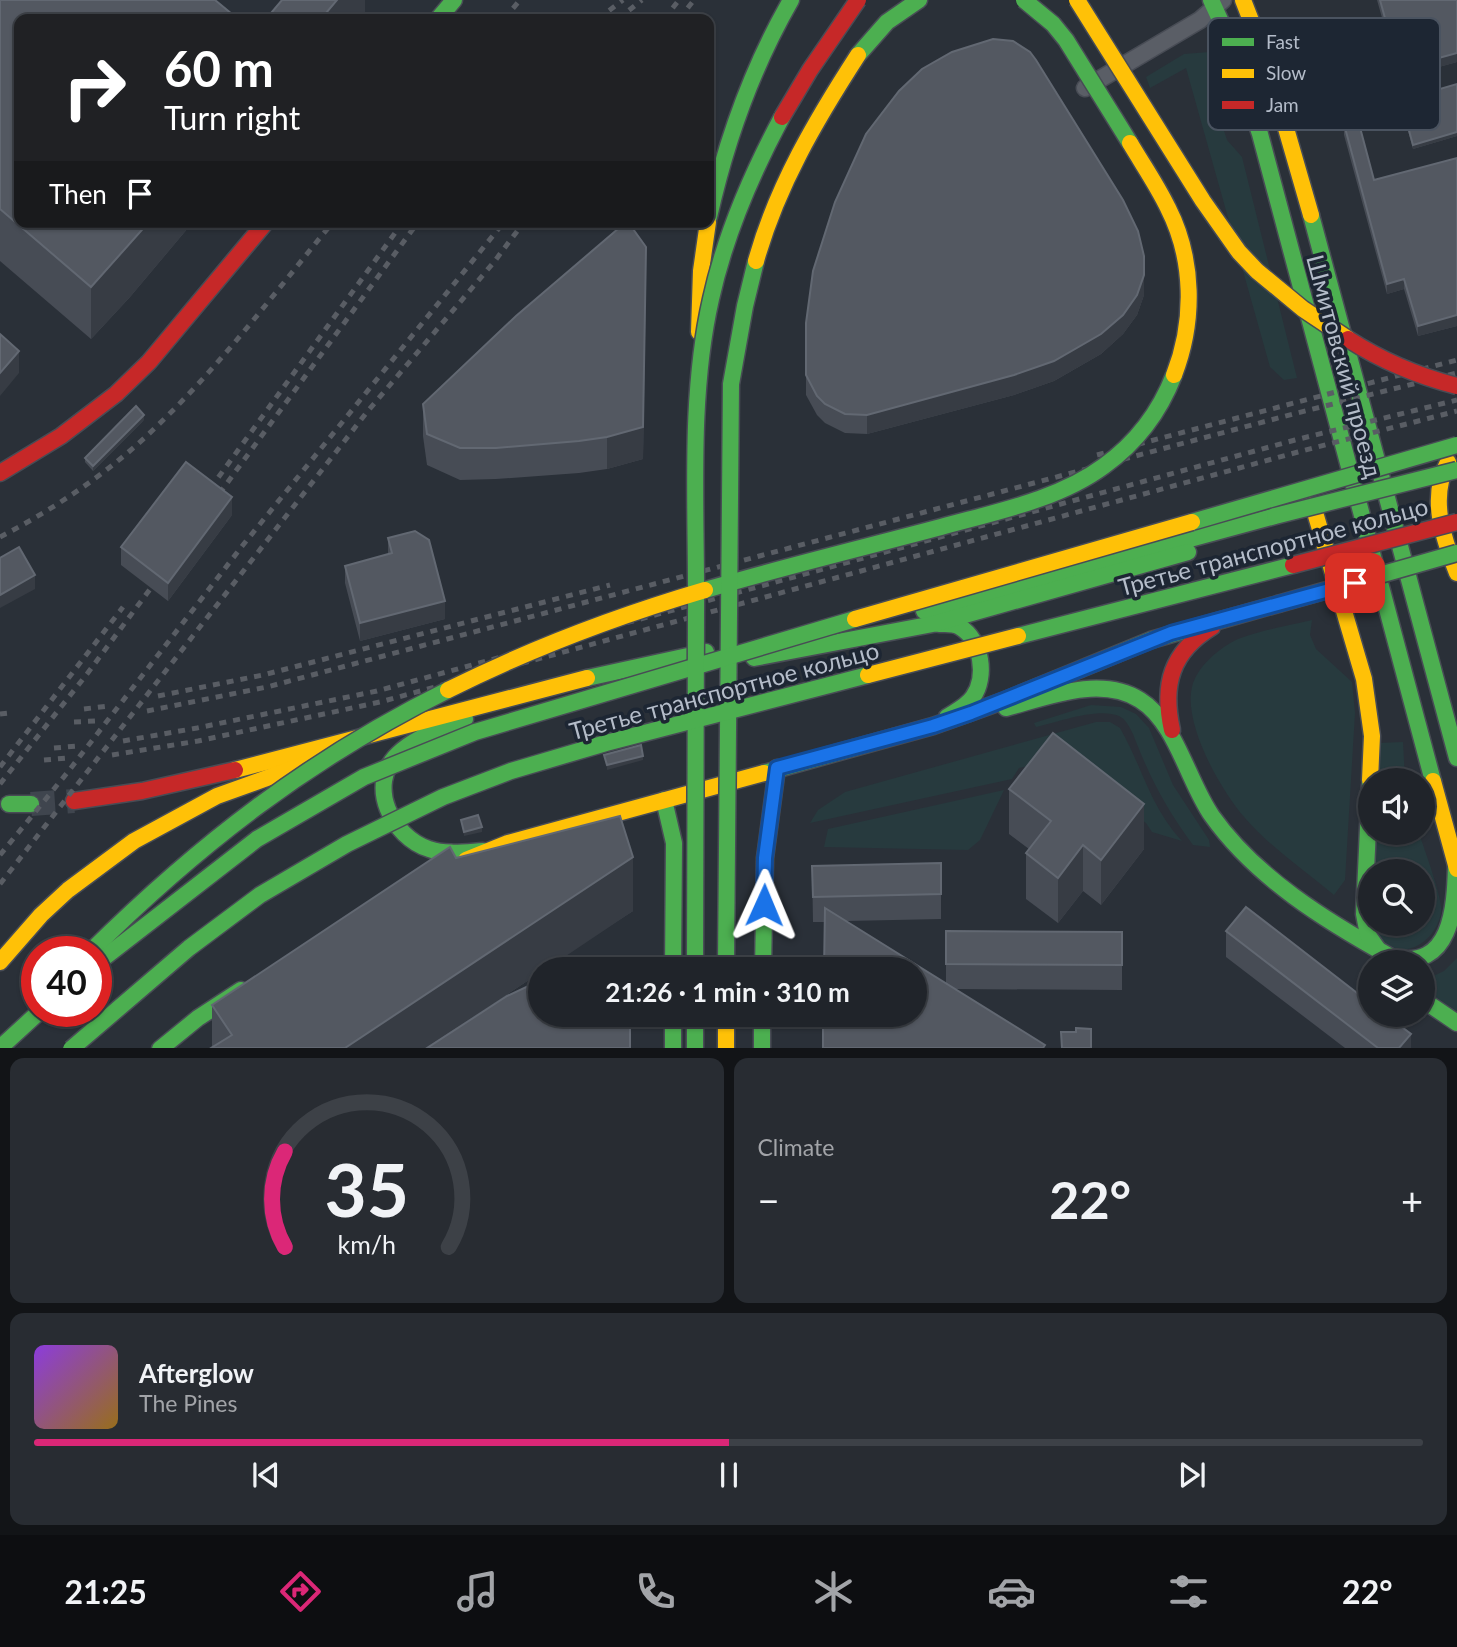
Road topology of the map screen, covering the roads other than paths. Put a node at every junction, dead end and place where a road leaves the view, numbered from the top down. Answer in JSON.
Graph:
{"nodes":[{"id":1,"x":454,"y":0,"type":"edge"},
{"id":2,"x":791,"y":0,"type":"edge"},
{"id":3,"x":858,"y":0,"type":"edge"},
{"id":4,"x":895,"y":0,"type":"edge"},
{"id":5,"x":919,"y":0,"type":"edge"},
{"id":6,"x":1024,"y":0,"type":"edge"},
{"id":7,"x":1077,"y":0,"type":"edge"},
{"id":8,"x":1243,"y":0,"type":"edge"},
{"id":9,"x":1216,"y":2,"type":"edge"},
{"id":10,"x":442,"y":14,"type":"edge"},
{"id":11,"x":1250,"y":18,"type":"edge"},
{"id":12,"x":858,"y":55,"type":"junction"},
{"id":13,"x":1085,"y":88,"type":"dead end"},
{"id":14,"x":1259,"y":130,"type":"edge"},
{"id":15,"x":1288,"y":130,"type":"edge"},
{"id":16,"x":714,"y":199,"type":"edge"},
{"id":17,"x":261,"y":228,"type":"edge"},
{"id":18,"x":707,"y":228,"type":"edge"},
{"id":19,"x":1457,"y":386,"type":"edge"},
{"id":20,"x":699,"y":391,"type":"junction"},
{"id":21,"x":1457,"y":445,"type":"edge"},
{"id":22,"x":1457,"y":453,"type":"edge"},
{"id":23,"x":1457,"y":470,"type":"edge"},
{"id":24,"x":0,"y":473,"type":"edge"},
{"id":25,"x":1457,"y":482,"type":"edge"},
{"id":26,"x":1276,"y":522,"type":"junction"},
{"id":27,"x":1457,"y":522,"type":"edge"},
{"id":28,"x":1457,"y":553,"type":"edge"},
{"id":29,"x":1431,"y":561,"type":"junction"},
{"id":30,"x":1457,"y":561,"type":"edge"},
{"id":31,"x":1457,"y":573,"type":"edge"},
{"id":32,"x":1278,"y":604,"type":"junction"},
{"id":33,"x":933,"y":624,"type":"junction"},
{"id":34,"x":764,"y":642,"type":"junction"},
{"id":35,"x":465,"y":714,"type":"junction"},
{"id":36,"x":933,"y":726,"type":"junction"},
{"id":37,"x":1457,"y":758,"type":"edge"},
{"id":38,"x":1184,"y":765,"type":"junction"},
{"id":39,"x":777,"y":768,"type":"junction"},
{"id":40,"x":1371,"y":768,"type":"edge"},
{"id":41,"x":664,"y":800,"type":"junction"},
{"id":42,"x":74,"y":801,"type":"tunnel mouth"},
{"id":43,"x":9,"y":804,"type":"dead end"},
{"id":44,"x":31,"y":804,"type":"tunnel mouth"},
{"id":45,"x":1368,"y":845,"type":"edge"},
{"id":46,"x":486,"y":851,"type":"junction"},
{"id":47,"x":1456,"y":867,"type":"edge"},
{"id":48,"x":446,"y":869,"type":"edge"},
{"id":49,"x":107,"y":936,"type":"edge"},
{"id":50,"x":1369,"y":950,"type":"edge"},
{"id":51,"x":1375,"y":950,"type":"edge"},
{"id":52,"x":1434,"y":950,"type":"edge"},
{"id":53,"x":112,"y":952,"type":"edge"},
{"id":54,"x":673,"y":957,"type":"edge"},
{"id":55,"x":695,"y":957,"type":"edge"},
{"id":56,"x":726,"y":957,"type":"edge"},
{"id":57,"x":763,"y":957,"type":"edge"},
{"id":58,"x":0,"y":962,"type":"edge"},
{"id":59,"x":255,"y":981,"type":"edge"},
{"id":60,"x":1435,"y":1008,"type":"edge"},
{"id":61,"x":1457,"y":1023,"type":"edge"},
{"id":62,"x":22,"y":1027,"type":"edge"},
{"id":63,"x":673,"y":1027,"type":"edge"},
{"id":64,"x":695,"y":1027,"type":"edge"},
{"id":65,"x":726,"y":1027,"type":"edge"},
{"id":66,"x":762,"y":1027,"type":"edge"},
{"id":67,"x":0,"y":1048,"type":"edge"},
{"id":68,"x":71,"y":1048,"type":"edge"},
{"id":69,"x":160,"y":1048,"type":"edge"},
{"id":70,"x":673,"y":1048,"type":"edge"},
{"id":71,"x":695,"y":1048,"type":"edge"},
{"id":72,"x":726,"y":1048,"type":"edge"},
{"id":73,"x":762,"y":1048,"type":"edge"}],
"edges":[{"from":1,"to":10,"type":"main road"},
{"from":2,"to":16,"type":"main road"},
{"from":3,"to":20,"type":"main road","bridge":true},
{"from":4,"to":12,"type":"main road"},
{"from":5,"to":12,"type":"main road"},
{"from":6,"to":49,"type":"main road","bridge":true},
{"from":7,"to":19,"type":"main road","bridge":true},
{"from":8,"to":11,"type":"main road","name":"Шмитовский проезд"},
{"from":9,"to":13,"type":"street"},
{"from":12,"to":56,"type":"main road","bridge":true},
{"from":14,"to":47,"type":"main road","name":"Шмитовский проезд"},
{"from":15,"to":37,"type":"main road","name":"Шмитовский проезд"},
{"from":17,"to":24,"type":"main road"},
{"from":18,"to":20,"type":"main road","bridge":true},
{"from":20,"to":55,"type":"main road","bridge":true},
{"from":21,"to":53,"type":"main road","name":"Третье транспортное кольцо","bridge":true},
{"from":22,"to":31,"type":"main road"},
{"from":23,"to":26,"type":"main road","bridge":true},
{"from":25,"to":26,"type":"main road"},
{"from":26,"to":33,"type":"main road"},
{"from":26,"to":34,"type":"main road"},
{"from":27,"to":68,"type":"main road","name":"Третье транспортное кольцо","bridge":true},
{"from":28,"to":29,"type":"main road","bridge":true},
{"from":29,"to":30,"type":"main road","bridge":true},
{"from":29,"to":32,"type":"main road","bridge":true},
{"from":32,"to":36,"type":"main road"},
{"from":32,"to":38,"type":"main road"},
{"from":33,"to":35,"type":"main road"},
{"from":33,"to":36,"type":"main road"},
{"from":34,"to":35,"type":"main road"},
{"from":34,"to":40,"type":"main road"},
{"from":35,"to":42,"type":"main road"},
{"from":35,"to":46,"type":"main road"},
{"from":35,"to":58,"type":"main road"},
{"from":36,"to":38,"type":"main road"},
{"from":36,"to":39,"type":"main road"},
{"from":38,"to":50,"type":"main road"},
{"from":39,"to":41,"type":"main road"},
{"from":39,"to":57,"type":"main road"},
{"from":41,"to":46,"type":"main road"},
{"from":41,"to":54,"type":"main road"},
{"from":43,"to":44,"type":"main road"},
{"from":45,"to":51,"type":"main road"},
{"from":46,"to":48,"type":"main road"},
{"from":47,"to":52,"type":"main road","name":"Шмитовский проезд"},
{"from":59,"to":69,"type":"main road"},
{"from":60,"to":61,"type":"main road"},
{"from":62,"to":67,"type":"main road"},
{"from":63,"to":70,"type":"main road"},
{"from":64,"to":71,"type":"main road"},
{"from":65,"to":72,"type":"main road"},
{"from":66,"to":73,"type":"main road"}]}
